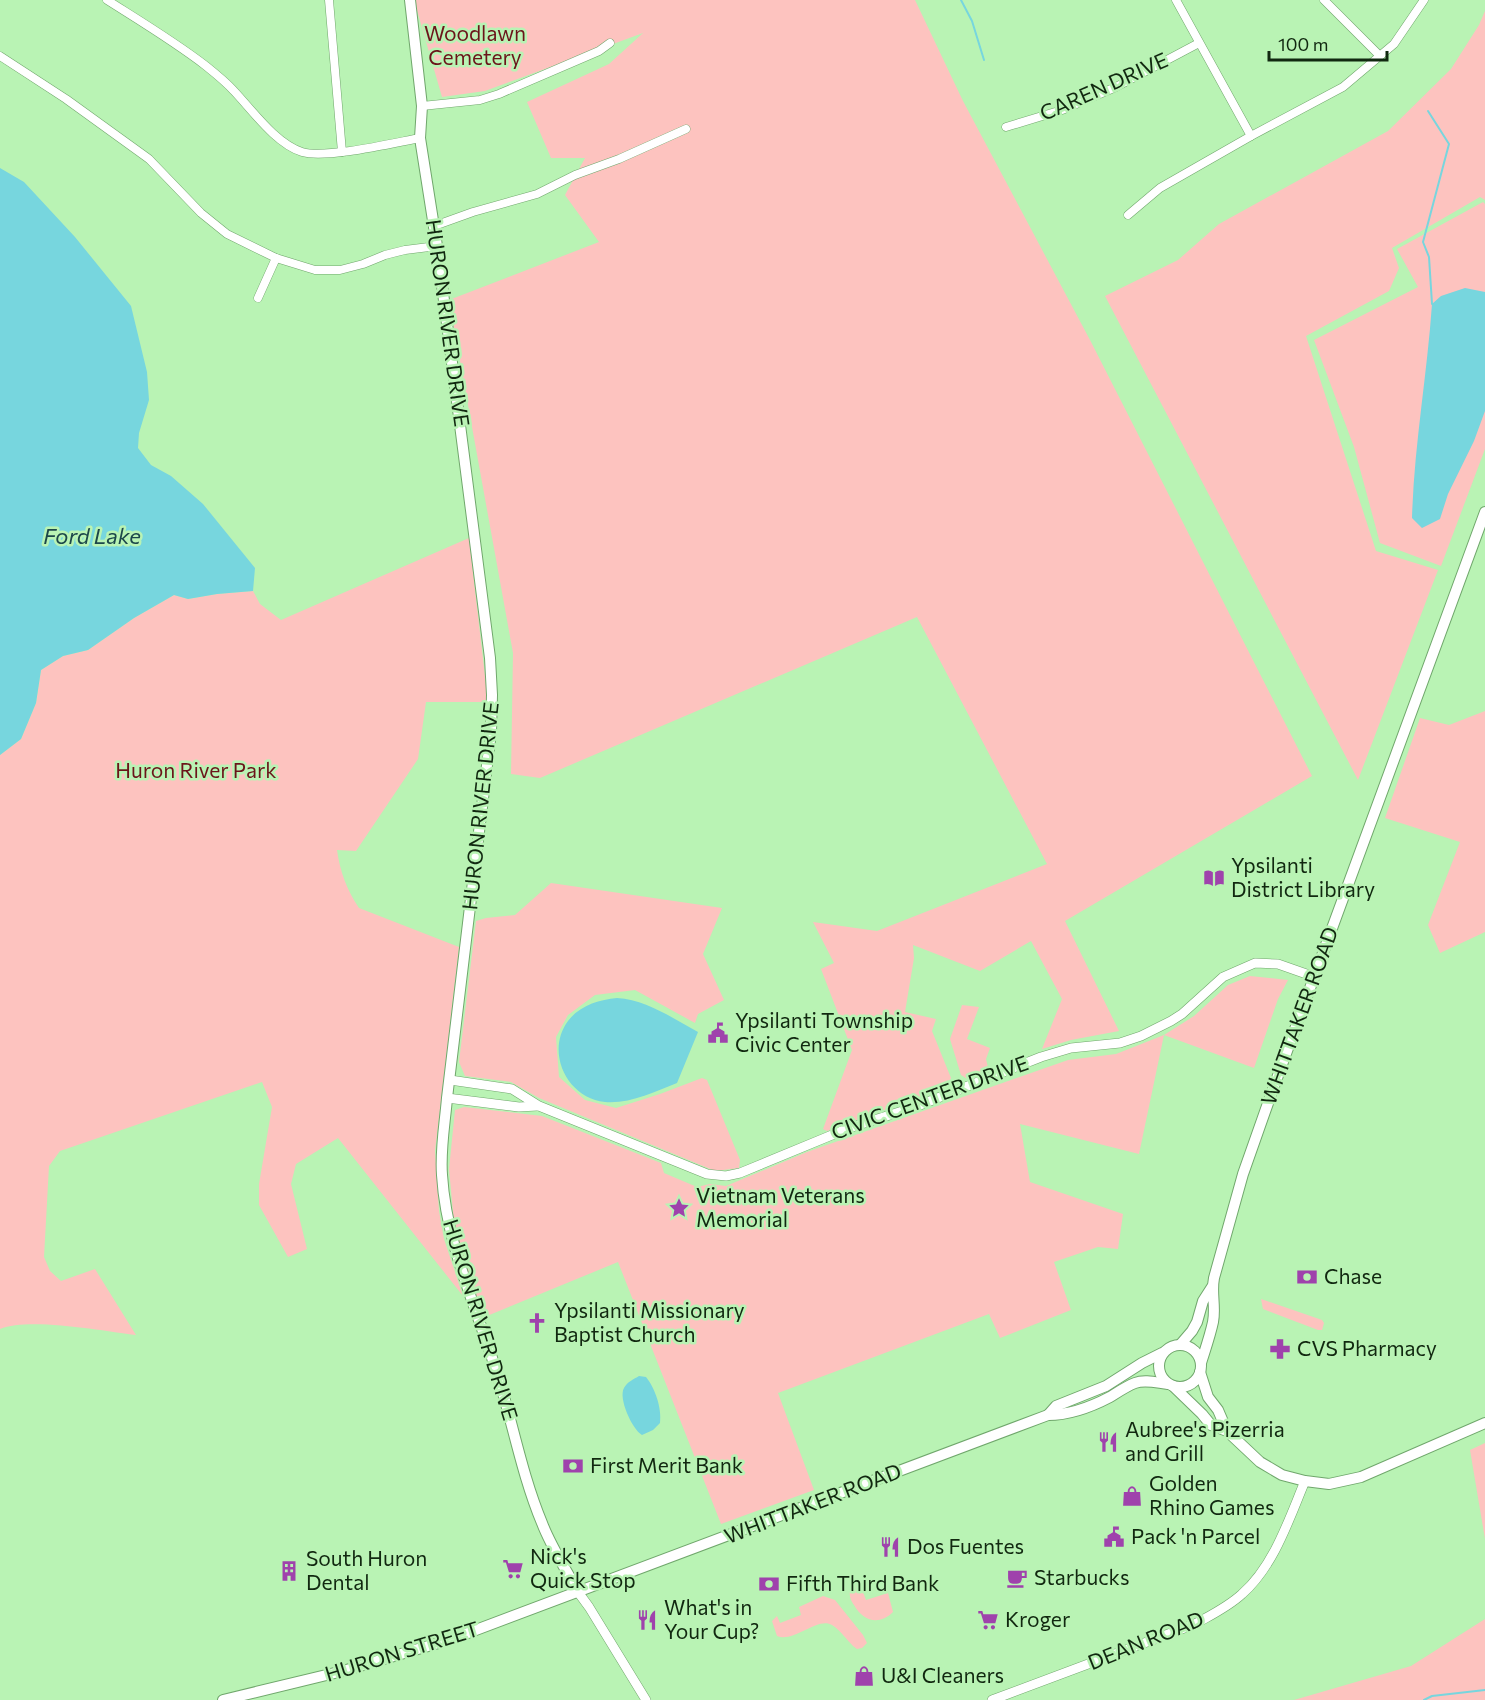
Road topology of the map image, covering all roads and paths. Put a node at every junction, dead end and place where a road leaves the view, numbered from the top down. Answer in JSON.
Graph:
{"nodes":[{"id":1,"x":107,"y":0,"type":"edge"},
{"id":2,"x":329,"y":0,"type":"edge"},
{"id":3,"x":410,"y":0,"type":"edge"},
{"id":4,"x":1176,"y":0,"type":"edge"},
{"id":5,"x":1324,"y":0,"type":"edge"},
{"id":6,"x":1424,"y":0,"type":"edge"},
{"id":7,"x":610,"y":43,"type":"dead end"},
{"id":8,"x":1199,"y":43,"type":"junction"},
{"id":9,"x":0,"y":56,"type":"edge"},
{"id":10,"x":1380,"y":56,"type":"junction"},
{"id":11,"x":422,"y":106,"type":"junction"},
{"id":12,"x":1006,"y":127,"type":"dead end"},
{"id":13,"x":686,"y":129,"type":"dead end"},
{"id":14,"x":1251,"y":136,"type":"junction"},
{"id":15,"x":420,"y":138,"type":"junction"},
{"id":16,"x":342,"y":152,"type":"junction"},
{"id":17,"x":1128,"y":215,"type":"dead end"},
{"id":18,"x":434,"y":226,"type":"junction"},
{"id":19,"x":437,"y":246,"type":"junction"},
{"id":20,"x":276,"y":258,"type":"junction"},
{"id":21,"x":258,"y":298,"type":"dead end"},
{"id":22,"x":1485,"y":512,"type":"edge"},
{"id":23,"x":1315,"y":977,"type":"junction"},
{"id":24,"x":450,"y":1080,"type":"junction"},
{"id":25,"x":447,"y":1098,"type":"junction"},
{"id":26,"x":539,"y":1106,"type":"junction"},
{"id":27,"x":1212,"y":1287,"type":"junction"},
{"id":28,"x":1180,"y":1345,"type":"junction"},
{"id":29,"x":1162,"y":1353,"type":"junction"},
{"id":30,"x":1201,"y":1368,"type":"junction"},
{"id":31,"x":1170,"y":1385,"type":"junction"},
{"id":32,"x":1048,"y":1414,"type":"junction"},
{"id":33,"x":1485,"y":1424,"type":"edge"},
{"id":34,"x":1227,"y":1431,"type":"junction"},
{"id":35,"x":1305,"y":1481,"type":"junction"},
{"id":36,"x":578,"y":1592,"type":"junction"},
{"id":37,"x":223,"y":1700,"type":"edge"},
{"id":38,"x":646,"y":1700,"type":"edge"},
{"id":39,"x":992,"y":1700,"type":"edge"}],
"edges":[{"from":1,"to":16,"type":"street"},
{"from":2,"to":16,"type":"street"},
{"from":3,"to":11,"type":"main road","name":"HURON RIVER DRIVE"},
{"from":4,"to":8,"type":"street"},
{"from":5,"to":10,"type":"street"},
{"from":6,"to":10,"type":"street"},
{"from":7,"to":11,"type":"street"},
{"from":8,"to":12,"type":"street","name":"CAREN DRIVE"},
{"from":8,"to":14,"type":"street"},
{"from":9,"to":20,"type":"street"},
{"from":10,"to":14,"type":"street"},
{"from":11,"to":15,"type":"main road","name":"HURON RIVER DRIVE"},
{"from":13,"to":18,"type":"street"},
{"from":14,"to":17,"type":"street"},
{"from":15,"to":16,"type":"street"},
{"from":15,"to":18,"type":"main road","name":"HURON RIVER DRIVE"},
{"from":18,"to":19,"type":"main road","name":"HURON RIVER DRIVE"},
{"from":19,"to":20,"type":"street"},
{"from":19,"to":24,"type":"main road","name":"HURON RIVER DRIVE"},
{"from":20,"to":21,"type":"street"},
{"from":22,"to":23,"type":"main road","name":"WHITTAKER ROAD"},
{"from":23,"to":26,"type":"street","name":"CIVIC CENTER DRIVE"},
{"from":23,"to":27,"type":"main road","name":"WHITTAKER ROAD"},
{"from":24,"to":25,"type":"main road","name":"HURON RIVER DRIVE"},
{"from":24,"to":26,"type":"street","name":"CIVIC CENTER DRIVE"},
{"from":25,"to":26,"type":"street","name":"CIVIC CENTER DRIVE"},
{"from":25,"to":36,"type":"main road","name":"HURON RIVER DRIVE"},
{"from":27,"to":28,"type":"main road","name":"WHITTAKER ROAD"},
{"from":27,"to":30,"type":"main road","name":"WHITTAKER ROAD"},
{"from":28,"to":29,"type":"main road"},
{"from":28,"to":30,"type":"main road"},
{"from":29,"to":31,"type":"main road"},
{"from":29,"to":32,"type":"main road","name":"WHITTAKER ROAD"},
{"from":30,"to":31,"type":"main road"},
{"from":30,"to":34,"type":"main road"},
{"from":31,"to":32,"type":"main road","name":"WHITTAKER ROAD"},
{"from":31,"to":34,"type":"main road"},
{"from":32,"to":36,"type":"main road","name":"WHITTAKER ROAD"},
{"from":33,"to":35,"type":"main road"},
{"from":34,"to":35,"type":"main road"},
{"from":35,"to":39,"type":"street","name":"DEAN ROAD"},
{"from":36,"to":37,"type":"main road","name":"HURON STREET"},
{"from":36,"to":38,"type":"street"}]}
